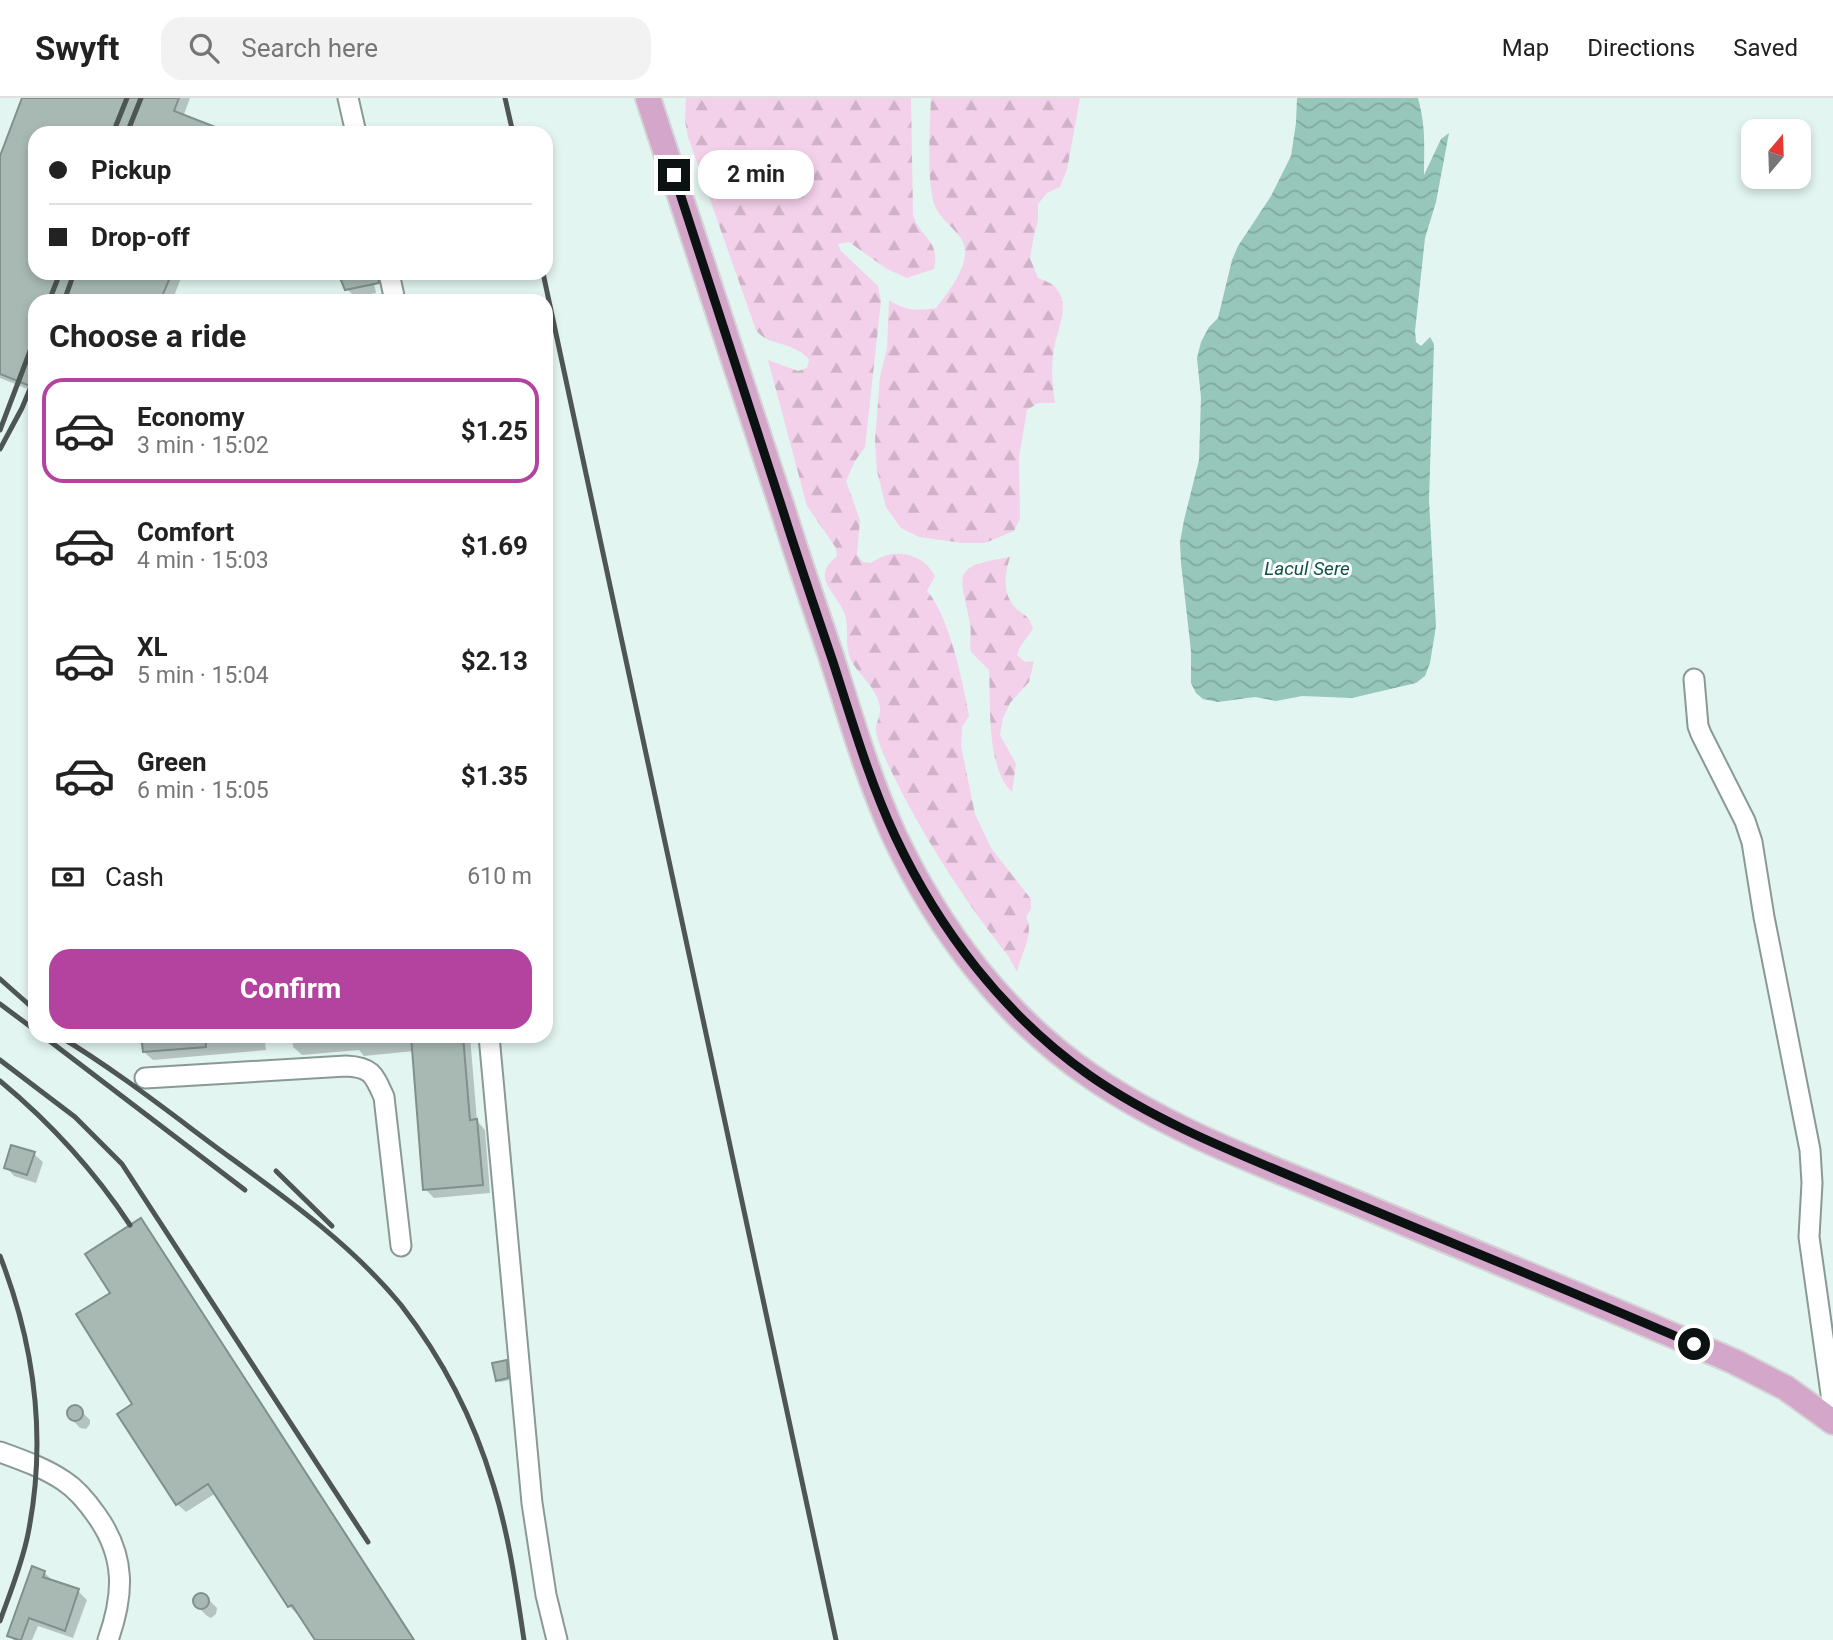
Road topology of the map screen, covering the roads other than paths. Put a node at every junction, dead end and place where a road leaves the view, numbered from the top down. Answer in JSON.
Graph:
{"nodes":[{"id":1,"x":348,"y":98,"type":"edge"},
{"id":2,"x":649,"y":98,"type":"edge"},
{"id":3,"x":354,"y":126,"type":"edge"},
{"id":4,"x":1694,"y":679,"type":"dead end"},
{"id":5,"x":489,"y":1043,"type":"edge"},
{"id":6,"x":145,"y":1078,"type":"dead end"},
{"id":7,"x":401,"y":1246,"type":"dead end"},
{"id":8,"x":1833,"y":1408,"type":"edge"},
{"id":9,"x":1833,"y":1422,"type":"edge"},
{"id":10,"x":0,"y":1452,"type":"edge"},
{"id":11,"x":108,"y":1640,"type":"edge"},
{"id":12,"x":558,"y":1640,"type":"edge"}],
"edges":[{"from":1,"to":3,"type":"street"},
{"from":2,"to":9,"type":"main road"},
{"from":4,"to":8,"type":"street"},
{"from":5,"to":12,"type":"street"},
{"from":6,"to":7,"type":"street"},
{"from":10,"to":11,"type":"street"}]}
